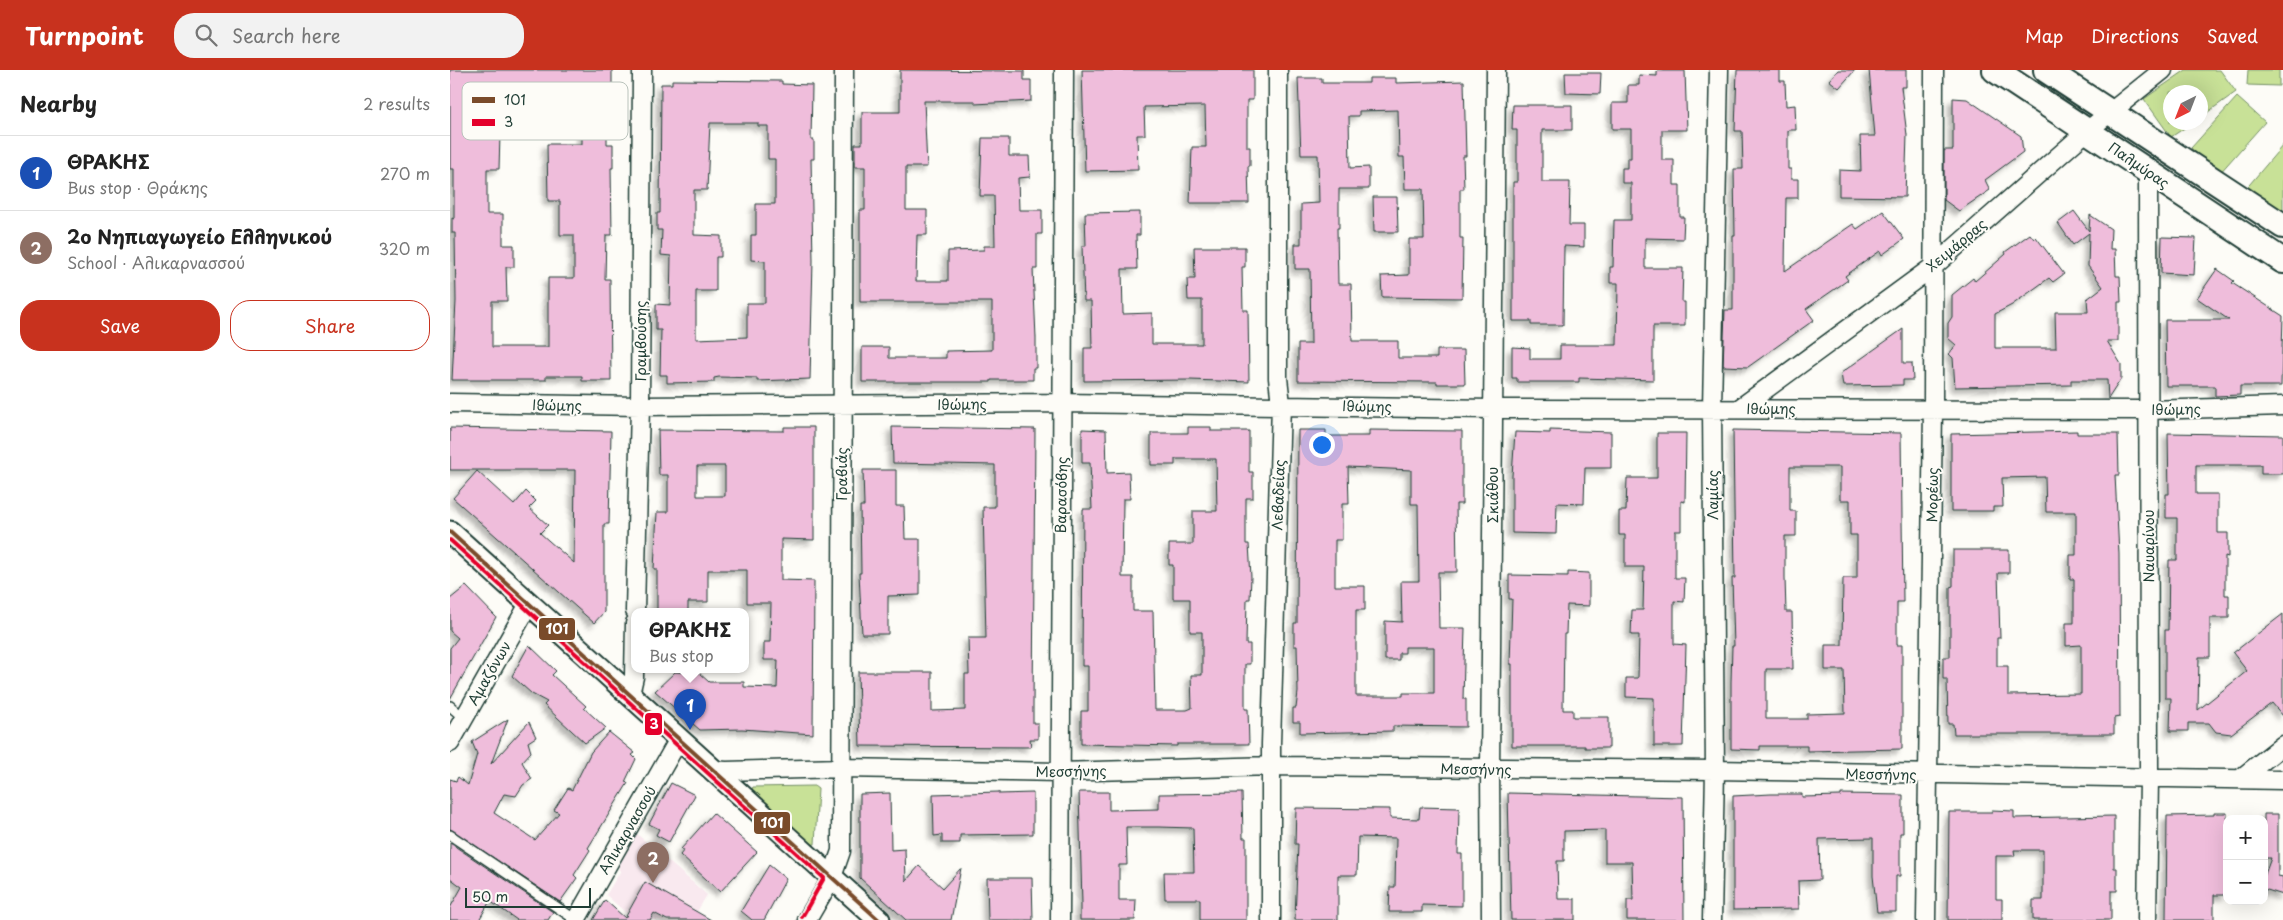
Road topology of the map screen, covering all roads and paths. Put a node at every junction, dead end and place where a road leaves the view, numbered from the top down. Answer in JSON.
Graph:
{"nodes":[{"id":1,"x":642,"y":70,"type":"edge"},
{"id":2,"x":844,"y":70,"type":"edge"},
{"id":3,"x":1064,"y":70,"type":"edge"},
{"id":4,"x":1278,"y":70,"type":"edge"},
{"id":5,"x":1496,"y":70,"type":"edge"},
{"id":6,"x":1719,"y":70,"type":"edge"},
{"id":7,"x":1934,"y":70,"type":"edge"},
{"id":8,"x":1995,"y":70,"type":"edge"},
{"id":9,"x":2046,"y":70,"type":"edge"},
{"id":10,"x":2163,"y":70,"type":"edge"},
{"id":11,"x":2110,"y":112,"type":"junction"},
{"id":12,"x":2087,"y":131,"type":"junction"},
{"id":13,"x":2148,"y":172,"type":"junction"},
{"id":14,"x":2283,"y":226,"type":"edge"},
{"id":15,"x":2283,"y":261,"type":"edge"},
{"id":16,"x":1934,"y":266,"type":"junction"},
{"id":17,"x":450,"y":403,"type":"edge"},
{"id":18,"x":1062,"y":403,"type":"junction"},
{"id":19,"x":1281,"y":404,"type":"junction"},
{"id":20,"x":640,"y":406,"type":"junction"},
{"id":21,"x":841,"y":406,"type":"junction"},
{"id":22,"x":2283,"y":406,"type":"edge"},
{"id":23,"x":1712,"y":408,"type":"junction"},
{"id":24,"x":1740,"y":408,"type":"junction"},
{"id":25,"x":1493,"y":409,"type":"junction"},
{"id":26,"x":1933,"y":409,"type":"junction"},
{"id":27,"x":2148,"y":410,"type":"junction"},
{"id":28,"x":450,"y":532,"type":"edge"},
{"id":29,"x":529,"y":604,"type":"junction"},
{"id":30,"x":635,"y":608,"type":"edge"},
{"id":31,"x":634,"y":673,"type":"edge"},
{"id":32,"x":630,"y":694,"type":"junction"},
{"id":33,"x":450,"y":706,"type":"edge"},
{"id":34,"x":464,"y":718,"type":"junction"},
{"id":35,"x":679,"y":739,"type":"junction"},
{"id":36,"x":450,"y":743,"type":"edge"},
{"id":37,"x":2283,"y":745,"type":"edge"},
{"id":38,"x":1273,"y":766,"type":"junction"},
{"id":39,"x":842,"y":768,"type":"junction"},
{"id":40,"x":1490,"y":769,"type":"junction"},
{"id":41,"x":713,"y":770,"type":"junction"},
{"id":42,"x":1714,"y":770,"type":"junction"},
{"id":43,"x":1059,"y":772,"type":"junction"},
{"id":44,"x":1927,"y":775,"type":"junction"},
{"id":45,"x":2149,"y":778,"type":"junction"},
{"id":46,"x":2240,"y":779,"type":"junction"},
{"id":47,"x":2283,"y":780,"type":"edge"},
{"id":48,"x":450,"y":835,"type":"edge"},
{"id":49,"x":832,"y":877,"type":"junction"},
{"id":50,"x":576,"y":920,"type":"edge"},
{"id":51,"x":807,"y":920,"type":"edge"},
{"id":52,"x":879,"y":920,"type":"edge"},
{"id":53,"x":1060,"y":920,"type":"edge"},
{"id":54,"x":1271,"y":920,"type":"edge"},
{"id":55,"x":1491,"y":920,"type":"edge"},
{"id":56,"x":1712,"y":920,"type":"edge"},
{"id":57,"x":1926,"y":920,"type":"edge"},
{"id":58,"x":2146,"y":920,"type":"edge"}],
"edges":[{"from":1,"to":20,"type":"street","name":"Γραμβούσης"},
{"from":2,"to":21,"type":"street","name":"Γραβιάς"},
{"from":3,"to":18,"type":"street","name":"Βαρασόβης"},
{"from":4,"to":19,"type":"street","name":"Λεβαδείας"},
{"from":5,"to":25,"type":"street","name":"Σκιάθου"},
{"from":6,"to":23,"type":"street","name":"Λαμίας"},
{"from":7,"to":16,"type":"street","name":"Μορέως"},
{"from":8,"to":12,"type":"main road","name":"Παλμύρας"},
{"from":9,"to":11,"type":"main road","name":"Παλμύρας"},
{"from":10,"to":11,"type":"street","name":"Χειμάρρας"},
{"from":11,"to":12,"type":"street","name":"Χειμάρρας"},
{"from":11,"to":14,"type":"main road","name":"Παλμύρας"},
{"from":12,"to":13,"type":"main road","name":"Παλμύρας"},
{"from":12,"to":16,"type":"street","name":"Χειμάρρας"},
{"from":13,"to":15,"type":"main road","name":"Παλμύρας"},
{"from":13,"to":27,"type":"street","name":"Ναυαρίνου"},
{"from":16,"to":24,"type":"street","name":"Χειμάρρας"},
{"from":16,"to":26,"type":"street","name":"Μορέως"},
{"from":17,"to":20,"type":"street","name":"Ιθώμης"},
{"from":18,"to":19,"type":"street","name":"Ιθώμης"},
{"from":18,"to":21,"type":"street","name":"Ιθώμης"},
{"from":18,"to":43,"type":"street","name":"Βαρασόβης"},
{"from":19,"to":25,"type":"street","name":"Ιθώμης"},
{"from":19,"to":38,"type":"street","name":"Λεβαδείας"},
{"from":20,"to":21,"type":"street","name":"Ιθώμης"},
{"from":20,"to":30,"type":"street","name":"Γραμβούσης"},
{"from":21,"to":39,"type":"street","name":"Γραβιάς"},
{"from":22,"to":27,"type":"street","name":"Ιθώμης"},
{"from":23,"to":24,"type":"street","name":"Ιθώμης"},
{"from":23,"to":25,"type":"street","name":"Ιθώμης"},
{"from":23,"to":42,"type":"street","name":"Λαμίας"},
{"from":24,"to":26,"type":"street","name":"Ιθώμης"},
{"from":25,"to":40,"type":"street","name":"Σκιάθου"},
{"from":26,"to":27,"type":"street","name":"Ιθώμης"},
{"from":26,"to":44,"type":"street","name":"Μορέως"},
{"from":27,"to":45,"type":"street","name":"Ναυαρίνου"},
{"from":28,"to":29,"type":"street"},
{"from":29,"to":32,"type":"street"},
{"from":29,"to":34,"type":"street","name":"Αμαζόνων"},
{"from":31,"to":32,"type":"street"},
{"from":32,"to":35,"type":"street"},
{"from":33,"to":34,"type":"lane"},
{"from":34,"to":36,"type":"street","name":"Αμαζόνων"},
{"from":35,"to":41,"type":"street"},
{"from":35,"to":50,"type":"street","name":"Αλικαρνασσού"},
{"from":37,"to":46,"type":"street"},
{"from":38,"to":40,"type":"street","name":"Μεσσήνης"},
{"from":38,"to":43,"type":"street","name":"Μεσσήνης"},
{"from":38,"to":54,"type":"street","name":"Λεβαδείας"},
{"from":39,"to":41,"type":"street","name":"Μεσσήνης"},
{"from":39,"to":43,"type":"street","name":"Μεσσήνης"},
{"from":39,"to":49,"type":"street","name":"Γραβιάς"},
{"from":40,"to":42,"type":"street","name":"Μεσσήνης"},
{"from":40,"to":55,"type":"street","name":"Σκιάθου"},
{"from":41,"to":49,"type":"street"},
{"from":42,"to":44,"type":"street","name":"Μεσσήνης"},
{"from":42,"to":56,"type":"street","name":"Λαμίας"},
{"from":43,"to":53,"type":"street","name":"Βαρασόβης"},
{"from":44,"to":45,"type":"street","name":"Μεσσήνης"},
{"from":44,"to":57,"type":"street","name":"Μορέως"},
{"from":45,"to":46,"type":"street","name":"Μεσσήνης"},
{"from":45,"to":58,"type":"street","name":"Ναυαρίνου"},
{"from":46,"to":47,"type":"street","name":"Μεσσήνης"},
{"from":48,"to":50,"type":"lane"},
{"from":49,"to":51,"type":"street","name":"Γραβιάς"},
{"from":49,"to":52,"type":"street"}]}
